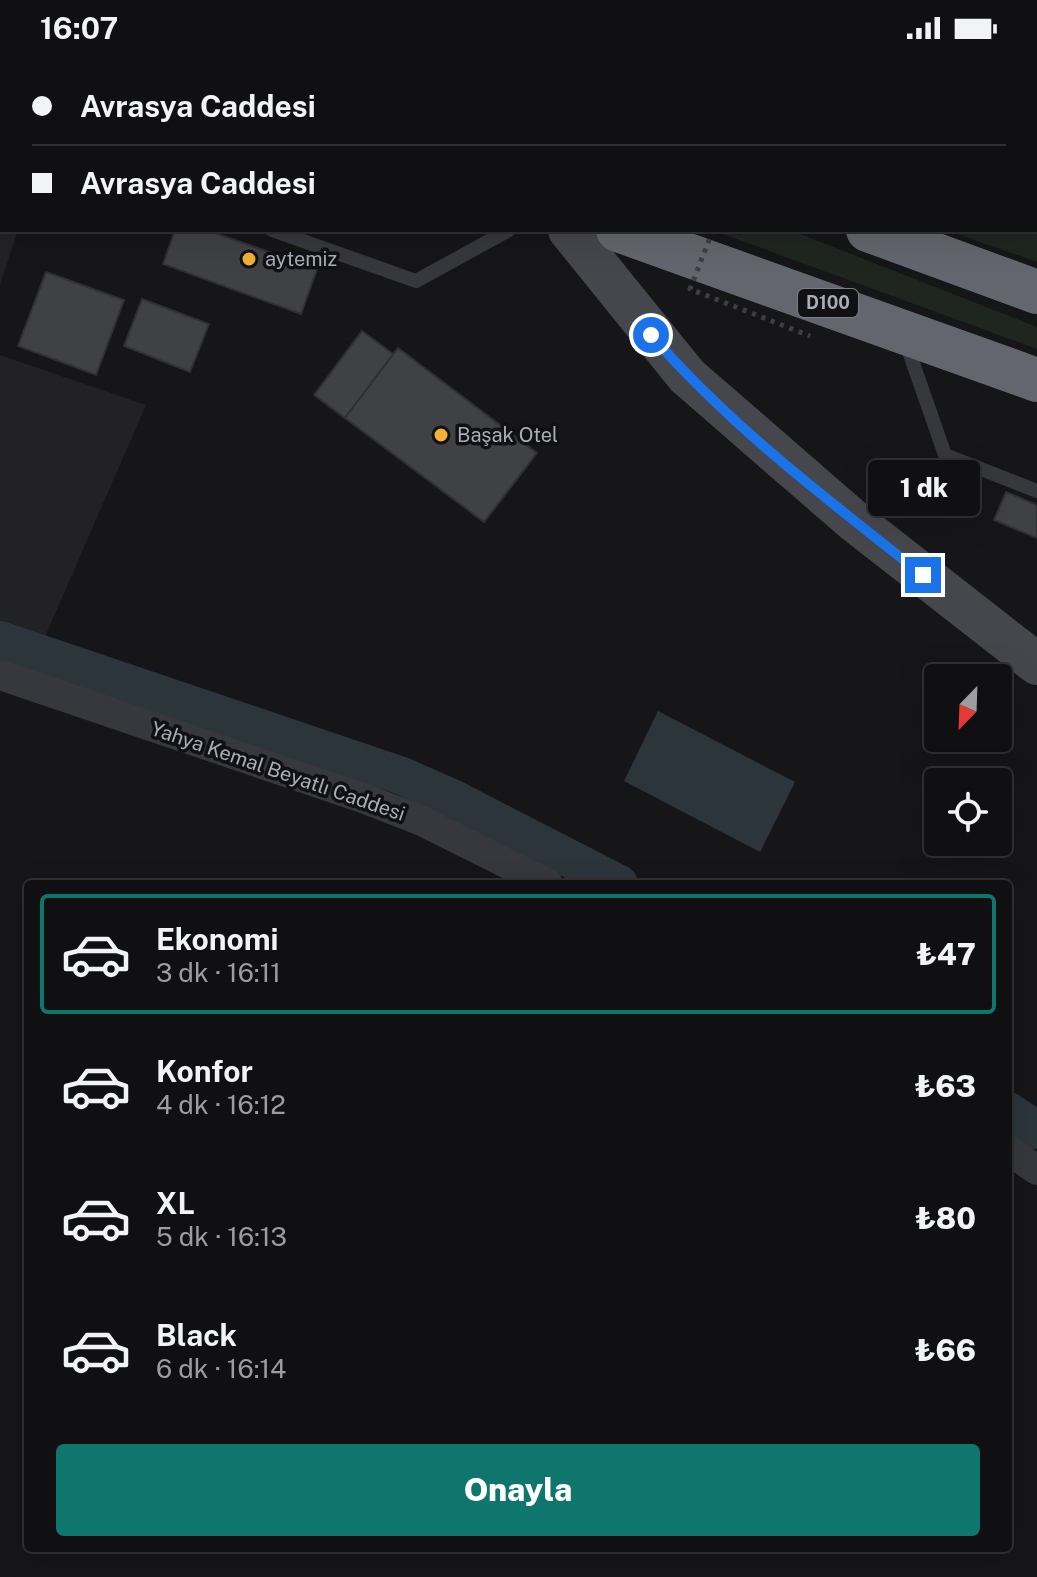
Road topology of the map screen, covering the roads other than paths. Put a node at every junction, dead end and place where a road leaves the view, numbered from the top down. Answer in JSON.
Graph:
{"nodes":[{"id":1,"x":278,"y":232,"type":"edge"},
{"id":2,"x":505,"y":232,"type":"edge"},
{"id":3,"x":571,"y":232,"type":"edge"},
{"id":4,"x":624,"y":232,"type":"edge"},
{"id":5,"x":873,"y":232,"type":"edge"},
{"id":6,"x":1037,"y":292,"type":"edge"},
{"id":7,"x":901,"y":329,"type":"junction"},
{"id":8,"x":1037,"y":380,"type":"edge"},
{"id":9,"x":1037,"y":491,"type":"edge"},
{"id":10,"x":1037,"y":664,"type":"edge"},
{"id":11,"x":0,"y":675,"type":"edge"},
{"id":12,"x":540,"y":880,"type":"edge"},
{"id":13,"x":1012,"y":1153,"type":"edge"},
{"id":14,"x":1037,"y":1170,"type":"edge"}],
"edges":[{"from":1,"to":2,"type":"lane"},
{"from":3,"to":10,"type":"street"},
{"from":4,"to":7,"type":"highway","number":"D100"},
{"from":5,"to":6,"type":"highway"},
{"from":7,"to":8,"type":"highway","number":"D100"},
{"from":7,"to":9,"type":"lane"},
{"from":11,"to":12,"type":"street","name":"Yahya Kemal Beyatlı Caddesi"},
{"from":13,"to":14,"type":"street"}]}
